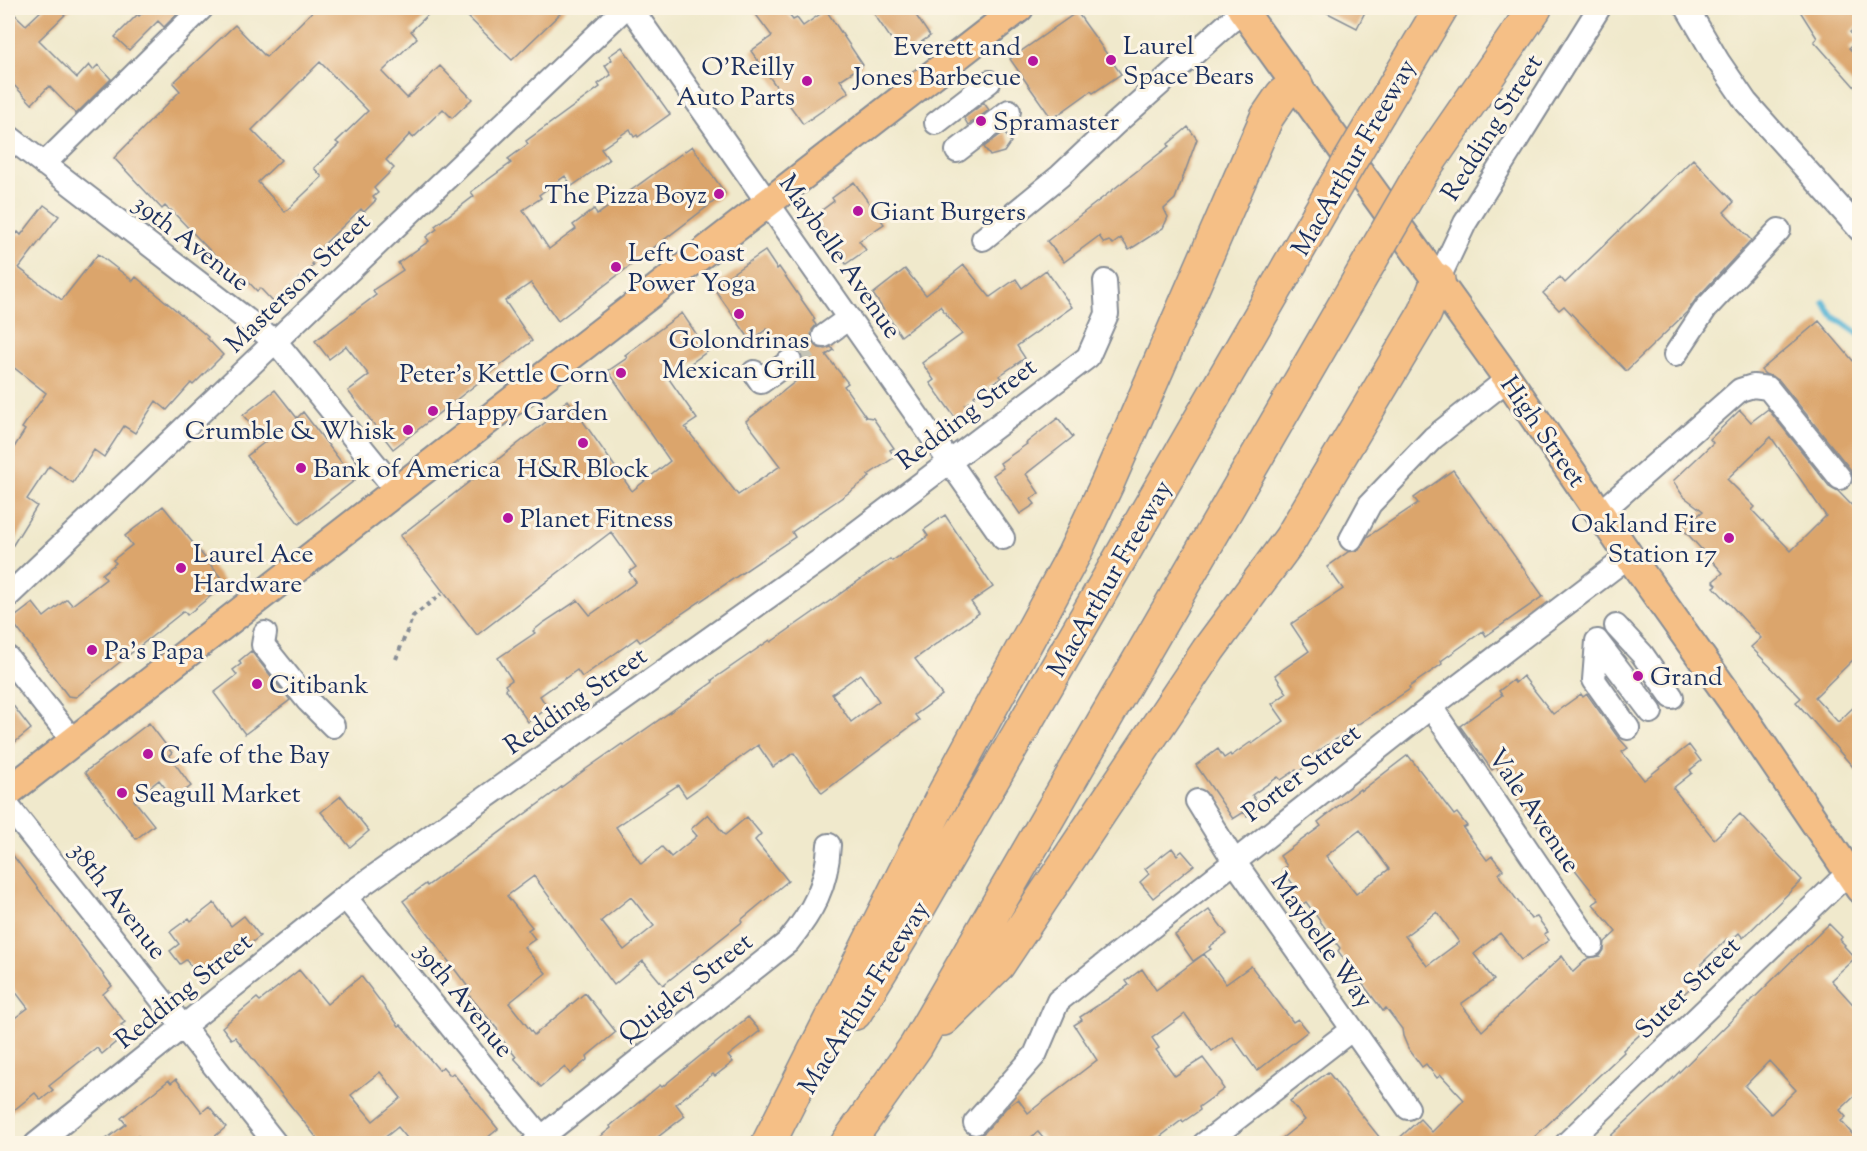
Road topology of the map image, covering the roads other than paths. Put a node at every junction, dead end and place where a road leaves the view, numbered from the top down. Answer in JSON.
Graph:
{"nodes":[{"id":1,"x":202,"y":8,"type":"edge"},
{"id":2,"x":625,"y":8,"type":"edge"},
{"id":3,"x":632,"y":8,"type":"edge"},
{"id":4,"x":1019,"y":8,"type":"edge"},
{"id":5,"x":1441,"y":8,"type":"edge"},
{"id":6,"x":1518,"y":8,"type":"edge"},
{"id":7,"x":1535,"y":8,"type":"edge"},
{"id":8,"x":1599,"y":8,"type":"edge"},
{"id":9,"x":1687,"y":8,"type":"edge"},
{"id":10,"x":1242,"y":9,"type":"edge"},
{"id":11,"x":1296,"y":85,"type":"junction"},
{"id":12,"x":8,"y":136,"type":"edge"},
{"id":13,"x":951,"y":143,"type":"joint"},
{"id":14,"x":44,"y":164,"type":"junction"},
{"id":15,"x":1421,"y":173,"type":"junction"},
{"id":16,"x":768,"y":202,"type":"junction"},
{"id":17,"x":1779,"y":230,"type":"dead end"},
{"id":18,"x":1860,"y":230,"type":"edge"},
{"id":19,"x":983,"y":239,"type":"dead end"},
{"id":20,"x":1438,"y":280,"type":"junction"},
{"id":21,"x":1106,"y":282,"type":"dead end"},
{"id":22,"x":849,"y":318,"type":"junction"},
{"id":23,"x":824,"y":336,"type":"tunnel mouth"},
{"id":24,"x":276,"y":342,"type":"junction"},
{"id":25,"x":1675,"y":355,"type":"dead end"},
{"id":26,"x":790,"y":361,"type":"tunnel mouth"},
{"id":27,"x":754,"y":372,"type":"dead end"},
{"id":28,"x":1508,"y":380,"type":"junction"},
{"id":29,"x":949,"y":461,"type":"junction"},
{"id":30,"x":1840,"y":478,"type":"dead end"},
{"id":31,"x":396,"y":490,"type":"junction"},
{"id":32,"x":1600,"y":513,"type":"junction"},
{"id":33,"x":1003,"y":538,"type":"dead end"},
{"id":34,"x":1351,"y":539,"type":"dead end"},
{"id":35,"x":1629,"y":556,"type":"junction"},
{"id":36,"x":8,"y":596,"type":"edge"},
{"id":37,"x":1616,"y":626,"type":"dead end"},
{"id":38,"x":265,"y":633,"type":"dead end"},
{"id":39,"x":8,"y":658,"type":"edge"},
{"id":40,"x":1672,"y":697,"type":"dead end"},
{"id":41,"x":1431,"y":707,"type":"junction"},
{"id":42,"x":1651,"y":712,"type":"dead end"},
{"id":43,"x":333,"y":726,"type":"dead end"},
{"id":44,"x":1628,"y":728,"type":"dead end"},
{"id":45,"x":73,"y":741,"type":"junction"},
{"id":46,"x":8,"y":792,"type":"edge"},
{"id":47,"x":1197,"y":801,"type":"dead end"},
{"id":48,"x":8,"y":806,"type":"edge"},
{"id":49,"x":829,"y":845,"type":"dead end"},
{"id":50,"x":1234,"y":861,"type":"junction"},
{"id":51,"x":1854,"y":881,"type":"edge"},
{"id":52,"x":345,"y":897,"type":"junction"},
{"id":53,"x":1592,"y":945,"type":"dead end"},
{"id":54,"x":183,"y":1028,"type":"junction"},
{"id":55,"x":1351,"y":1029,"type":"junction"},
{"id":56,"x":916,"y":1046,"type":"junction"},
{"id":57,"x":1408,"y":1108,"type":"dead end"},
{"id":58,"x":975,"y":1124,"type":"dead end"},
{"id":59,"x":537,"y":1140,"type":"edge"},
{"id":60,"x":36,"y":1143,"type":"edge"},
{"id":61,"x":276,"y":1143,"type":"edge"},
{"id":62,"x":769,"y":1143,"type":"edge"},
{"id":63,"x":847,"y":1143,"type":"edge"},
{"id":64,"x":1204,"y":1143,"type":"edge"},
{"id":65,"x":1566,"y":1143,"type":"edge"}],
"edges":[{"from":1,"to":14,"type":"street"},
{"from":2,"to":24,"type":"street","name":"Masterson Street"},
{"from":3,"to":16,"type":"street","name":"Maybelle Avenue"},
{"from":4,"to":16,"type":"main road"},
{"from":5,"to":62,"type":"highway","name":"MacArthur Freeway","bridge":true},
{"from":6,"to":15,"type":"highway"},
{"from":7,"to":15,"type":"highway"},
{"from":8,"to":20,"type":"street","name":"Redding Street"},
{"from":9,"to":18,"type":"street"},
{"from":10,"to":11,"type":"main road","name":"High Street"},
{"from":10,"to":19,"type":"street"},
{"from":11,"to":20,"type":"main road","name":"High Street"},
{"from":11,"to":62,"type":"highway"},
{"from":12,"to":14,"type":"street","name":"39th Avenue"},
{"from":13,"to":13,"type":"street"},
{"from":14,"to":24,"type":"street","name":"39th Avenue"},
{"from":15,"to":56,"type":"highway","bridge":true},
{"from":16,"to":22,"type":"street","name":"Maybelle Avenue"},
{"from":16,"to":31,"type":"main road"},
{"from":17,"to":25,"type":"street"},
{"from":20,"to":28,"type":"main road","name":"High Street"},
{"from":20,"to":56,"type":"highway"},
{"from":21,"to":29,"type":"street","name":"Redding Street"},
{"from":22,"to":23,"type":"street"},
{"from":22,"to":29,"type":"street","name":"Maybelle Avenue"},
{"from":24,"to":31,"type":"street","name":"39th Avenue"},
{"from":24,"to":36,"type":"street","name":"Masterson Street"},
{"from":26,"to":27,"type":"street"},
{"from":28,"to":32,"type":"main road","name":"High Street"},
{"from":28,"to":34,"type":"street"},
{"from":29,"to":33,"type":"street","name":"Maybelle Avenue"},
{"from":29,"to":52,"type":"street","name":"Redding Street"},
{"from":30,"to":32,"type":"street"},
{"from":31,"to":45,"type":"main road"},
{"from":32,"to":35,"type":"main road","name":"High Street"},
{"from":35,"to":41,"type":"street","name":"Porter Street"},
{"from":35,"to":51,"type":"main road","name":"High Street"},
{"from":37,"to":40,"type":"street"},
{"from":38,"to":43,"type":"street"},
{"from":39,"to":45,"type":"street"},
{"from":41,"to":50,"type":"street","name":"Porter Street"},
{"from":41,"to":53,"type":"street","name":"Vale Avenue"},
{"from":42,"to":44,"type":"street"},
{"from":45,"to":46,"type":"main road"},
{"from":47,"to":50,"type":"street","name":"Maybelle Way"},
{"from":48,"to":54,"type":"street","name":"38th Avenue"},
{"from":49,"to":59,"type":"street","name":"Quigley Street"},
{"from":50,"to":55,"type":"street","name":"Maybelle Way"},
{"from":50,"to":58,"type":"street","name":"Porter Street"},
{"from":51,"to":65,"type":"street","name":"Suter Street"},
{"from":52,"to":54,"type":"street","name":"Redding Street"},
{"from":52,"to":59,"type":"street","name":"39th Avenue"},
{"from":54,"to":60,"type":"street","name":"Redding Street"},
{"from":54,"to":61,"type":"street","name":"38th Avenue"},
{"from":55,"to":57,"type":"street","name":"Maybelle Way"},
{"from":55,"to":64,"type":"street"},
{"from":56,"to":63,"type":"highway"}]}
